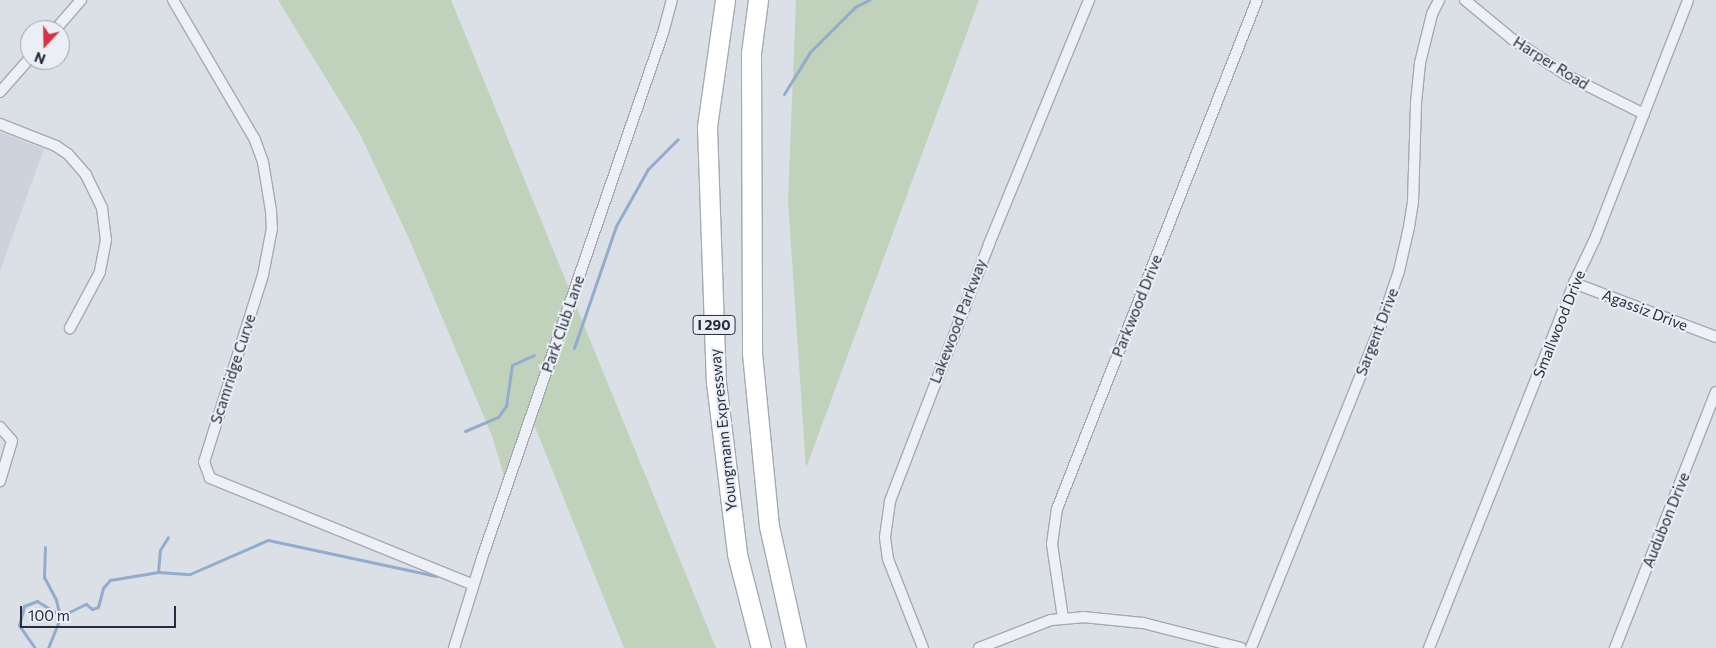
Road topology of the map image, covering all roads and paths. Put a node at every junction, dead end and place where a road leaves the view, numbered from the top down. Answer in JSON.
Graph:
{"nodes":[{"id":1,"x":81,"y":0,"type":"edge"},
{"id":2,"x":174,"y":0,"type":"edge"},
{"id":3,"x":672,"y":0,"type":"edge"},
{"id":4,"x":725,"y":0,"type":"edge"},
{"id":5,"x":758,"y":0,"type":"edge"},
{"id":6,"x":1089,"y":0,"type":"edge"},
{"id":7,"x":1257,"y":0,"type":"edge"},
{"id":8,"x":1439,"y":0,"type":"edge"},
{"id":9,"x":1465,"y":0,"type":"edge"},
{"id":10,"x":1688,"y":0,"type":"edge"},
{"id":11,"x":64,"y":20,"type":"edge"},
{"id":12,"x":20,"y":69,"type":"edge"},
{"id":13,"x":0,"y":92,"type":"edge"},
{"id":14,"x":1644,"y":114,"type":"junction"},
{"id":15,"x":0,"y":124,"type":"edge"},
{"id":16,"x":1574,"y":282,"type":"junction"},
{"id":17,"x":70,"y":328,"type":"dead end"},
{"id":18,"x":1716,"y":337,"type":"edge"},
{"id":19,"x":1716,"y":392,"type":"edge"},
{"id":20,"x":0,"y":427,"type":"edge"},
{"id":21,"x":3,"y":466,"type":"edge"},
{"id":22,"x":0,"y":481,"type":"edge"},
{"id":23,"x":473,"y":585,"type":"junction"},
{"id":24,"x":1063,"y":618,"type":"junction"},
{"id":25,"x":454,"y":648,"type":"edge"},
{"id":26,"x":761,"y":648,"type":"edge"},
{"id":27,"x":796,"y":648,"type":"edge"},
{"id":28,"x":923,"y":648,"type":"edge"},
{"id":29,"x":979,"y":648,"type":"edge"},
{"id":30,"x":1241,"y":648,"type":"edge"},
{"id":31,"x":1250,"y":648,"type":"edge"},
{"id":32,"x":1429,"y":648,"type":"edge"},
{"id":33,"x":1615,"y":648,"type":"edge"}],
"edges":[{"from":1,"to":11,"type":"street"},
{"from":2,"to":23,"type":"street","name":"Scamridge Curve"},
{"from":3,"to":23,"type":"street","name":"Park Club Lane"},
{"from":4,"to":26,"type":"highway","name":"Youngmann Expressway","number":"I 290"},
{"from":5,"to":27,"type":"highway","number":"I 290"},
{"from":6,"to":28,"type":"street","name":"Lakewood Parkway"},
{"from":7,"to":24,"type":"street","name":"Parkwood Drive"},
{"from":8,"to":31,"type":"street","name":"Sargent Drive"},
{"from":9,"to":14,"type":"street","name":"Harper Road"},
{"from":10,"to":14,"type":"street","name":"Smallwood Drive"},
{"from":12,"to":13,"type":"street"},
{"from":14,"to":16,"type":"street","name":"Smallwood Drive"},
{"from":15,"to":17,"type":"street"},
{"from":16,"to":18,"type":"street","name":"Agassiz Drive"},
{"from":16,"to":32,"type":"street","name":"Smallwood Drive"},
{"from":19,"to":33,"type":"street","name":"Audubon Drive"},
{"from":20,"to":21,"type":"street"},
{"from":21,"to":22,"type":"street"},
{"from":23,"to":25,"type":"street","name":"Park Club Lane"},
{"from":24,"to":29,"type":"street"},
{"from":24,"to":30,"type":"street"}]}
